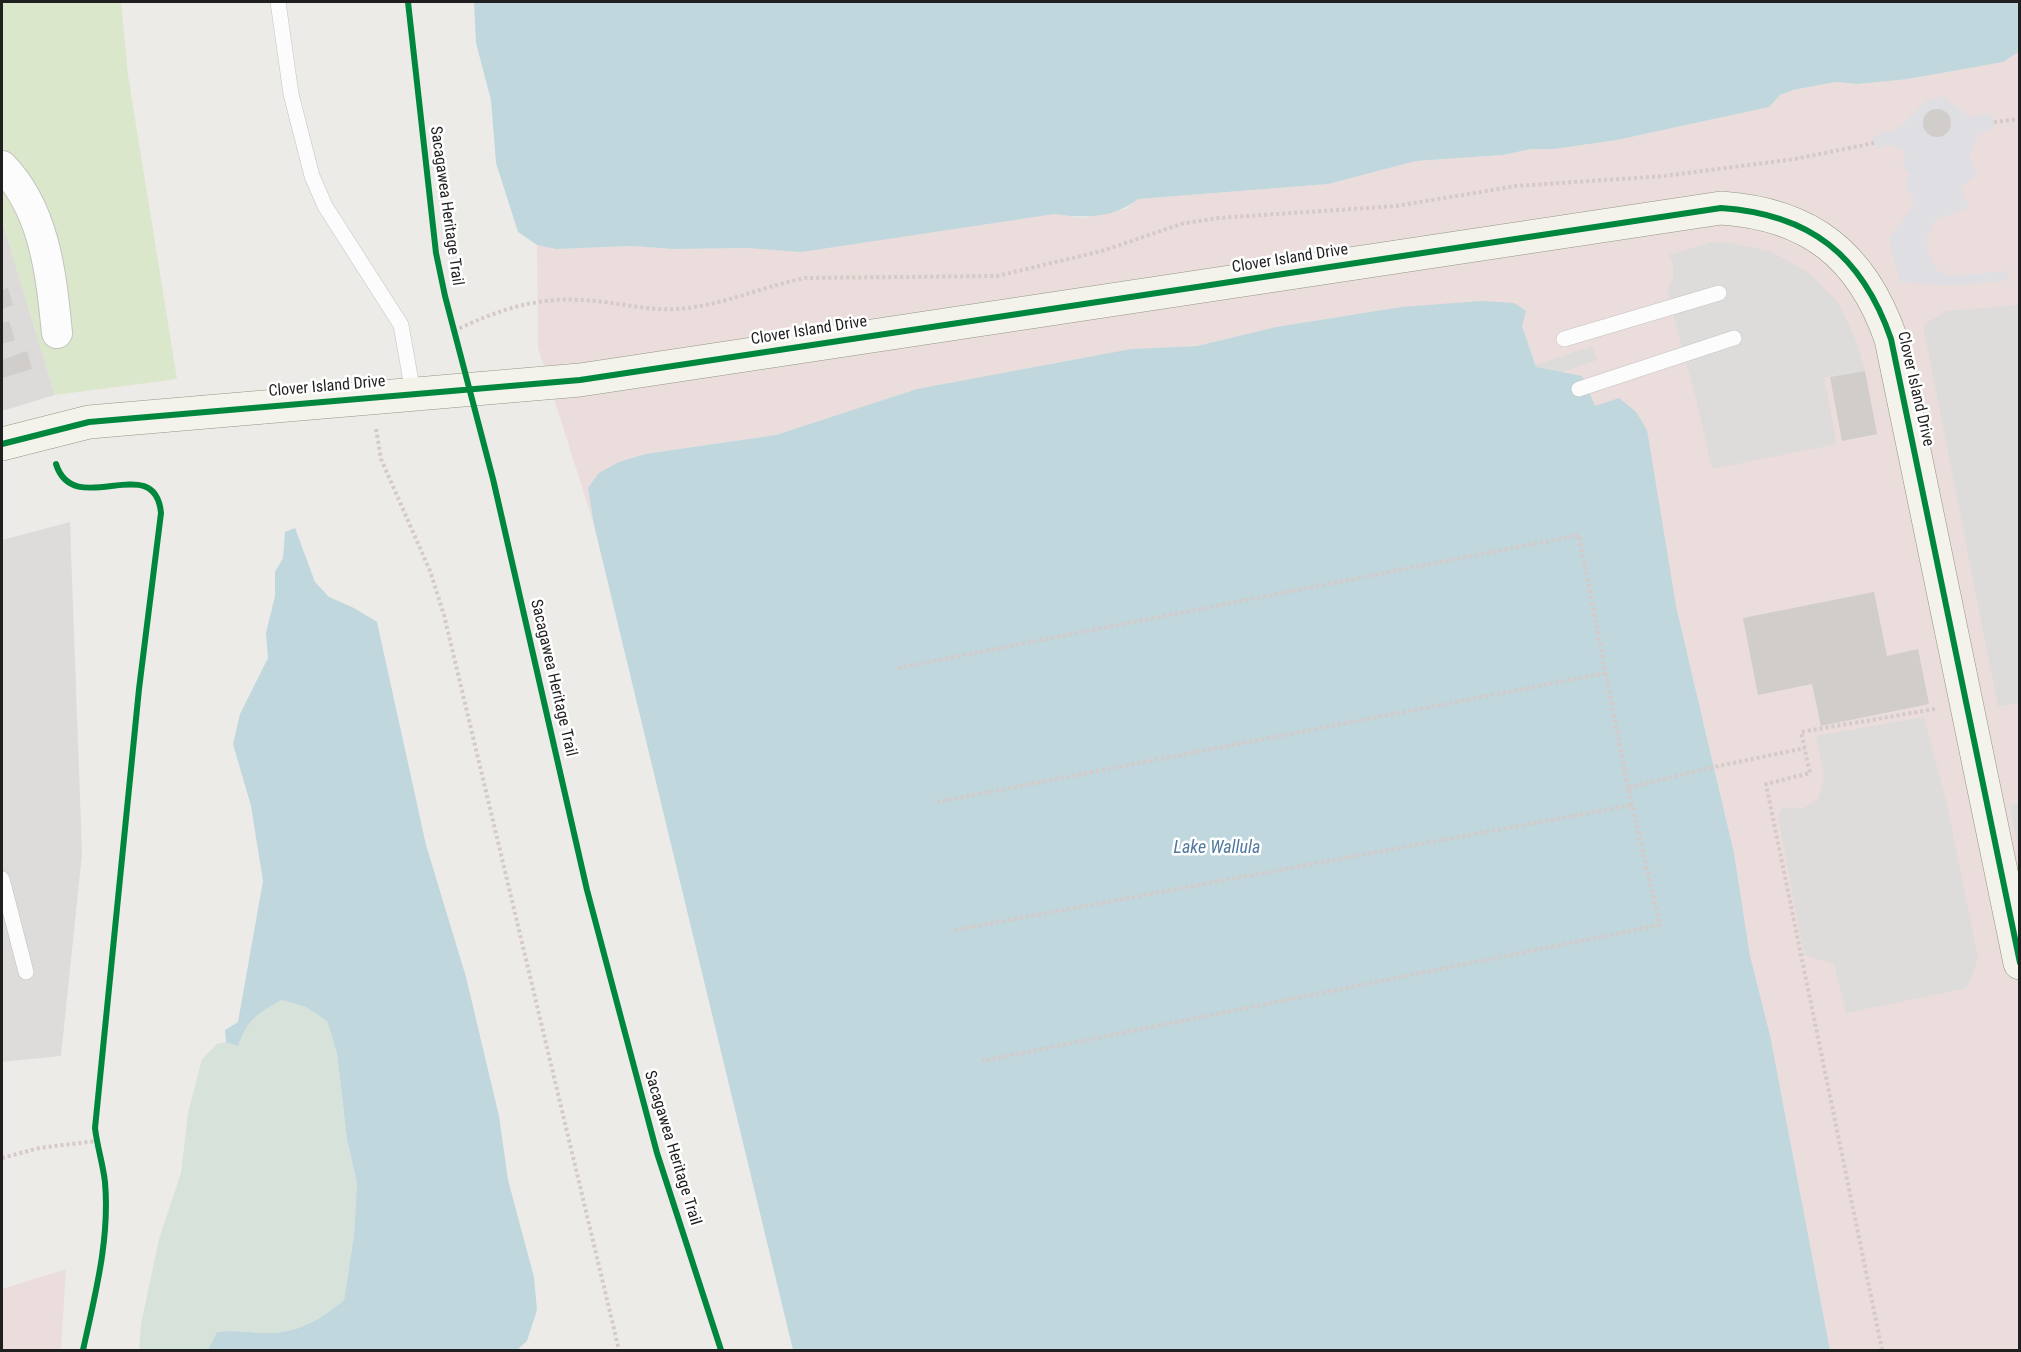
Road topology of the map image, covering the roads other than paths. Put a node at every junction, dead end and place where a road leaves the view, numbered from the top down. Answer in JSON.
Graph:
{"nodes":[{"id":1,"x":278,"y":2,"type":"edge"},
{"id":2,"x":2,"y":166,"type":"edge"},
{"id":3,"x":1719,"y":293,"type":"dead end"},
{"id":4,"x":57,"y":333,"type":"dead end"},
{"id":5,"x":1734,"y":338,"type":"dead end"},
{"id":6,"x":1564,"y":339,"type":"dead end"},
{"id":7,"x":1579,"y":389,"type":"dead end"},
{"id":8,"x":413,"y":393,"type":"junction"},
{"id":9,"x":2,"y":444,"type":"edge"},
{"id":10,"x":2,"y":879,"type":"edge"},
{"id":11,"x":2019,"y":963,"type":"edge"},
{"id":12,"x":26,"y":972,"type":"dead end"}],
"edges":[{"from":1,"to":8,"type":"lane"},
{"from":2,"to":4,"type":"street"},
{"from":3,"to":6,"type":"lane"},
{"from":5,"to":7,"type":"lane"},
{"from":8,"to":9,"type":"street","name":"Clover Island Drive"},
{"from":8,"to":11,"type":"street","name":"Clover Island Drive"},
{"from":10,"to":12,"type":"lane"}]}
